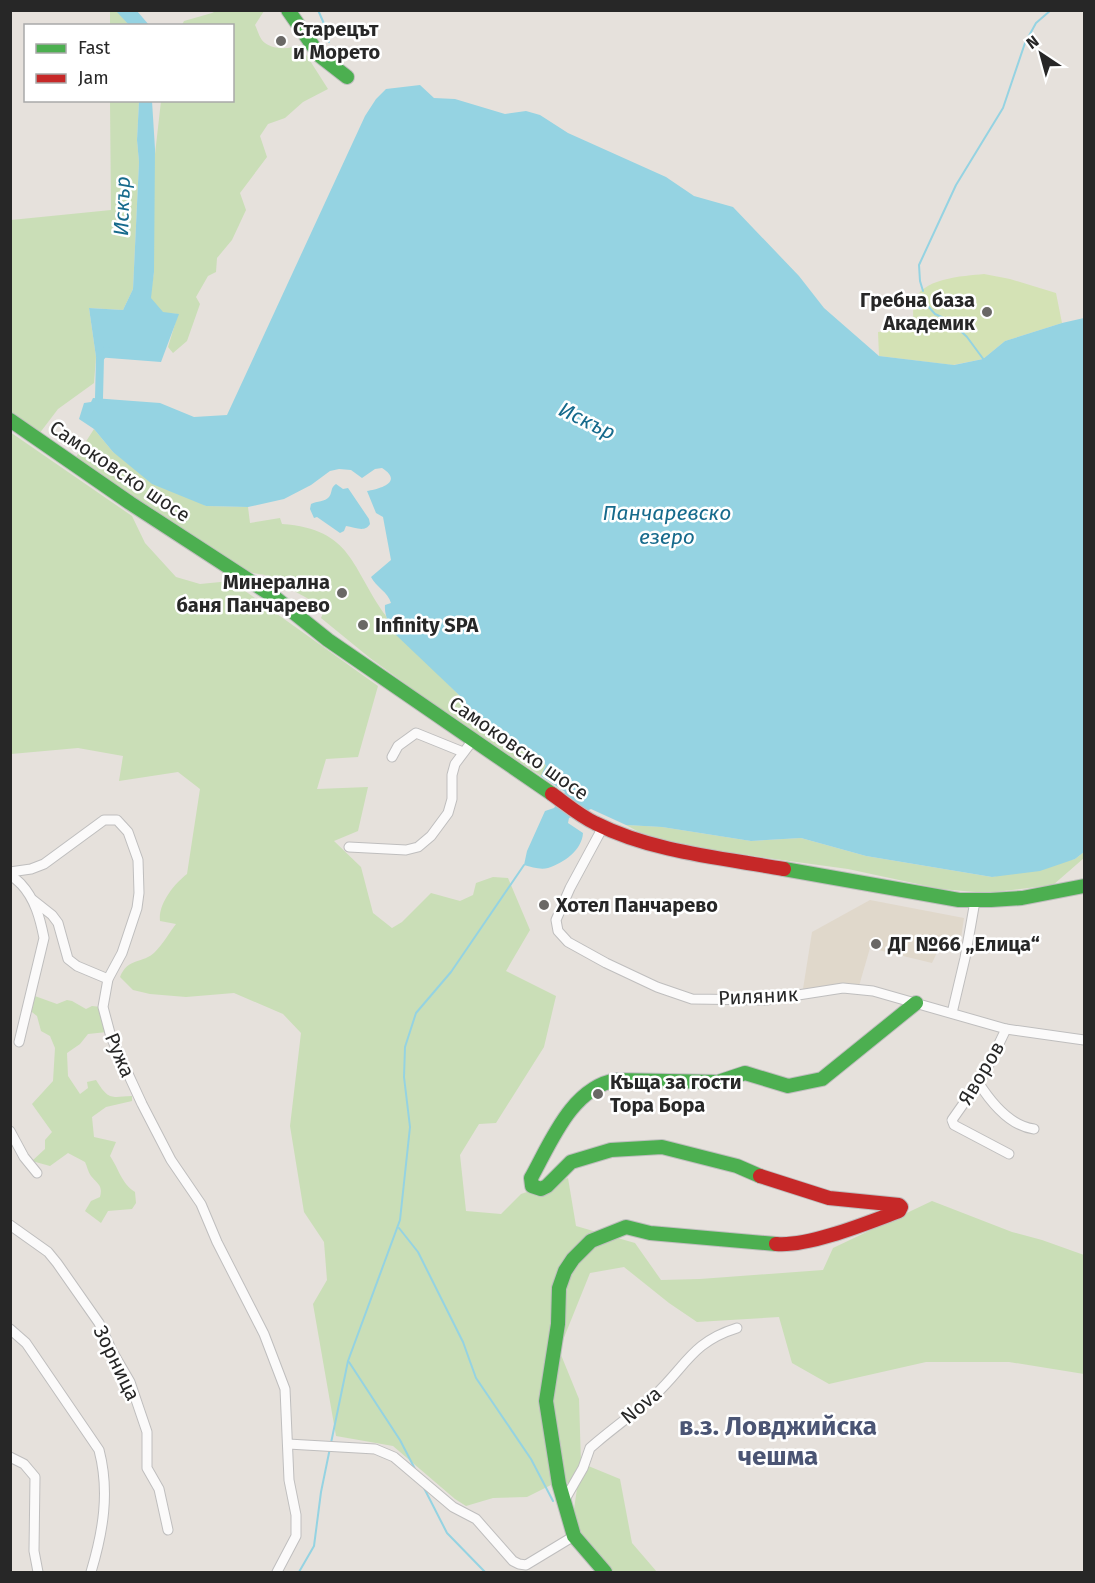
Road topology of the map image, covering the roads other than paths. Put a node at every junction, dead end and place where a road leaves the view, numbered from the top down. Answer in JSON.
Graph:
{"nodes":[{"id":1,"x":288,"y":10,"type":"edge"},
{"id":2,"x":347,"y":77,"type":"dead end"},
{"id":3,"x":10,"y":420,"type":"edge"},
{"id":4,"x":473,"y":740,"type":"junction"},
{"id":5,"x":463,"y":752,"type":"junction"},
{"id":6,"x":392,"y":757,"type":"dead end"},
{"id":7,"x":603,"y":827,"type":"junction"},
{"id":8,"x":349,"y":847,"type":"dead end"},
{"id":9,"x":11,"y":878,"type":"edge"},
{"id":10,"x":1084,"y":886,"type":"edge"},
{"id":11,"x":33,"y":900,"type":"junction"},
{"id":12,"x":975,"y":901,"type":"junction"},
{"id":13,"x":108,"y":979,"type":"junction"},
{"id":14,"x":916,"y":1003,"type":"junction"},
{"id":15,"x":952,"y":1013,"type":"junction"},
{"id":16,"x":1006,"y":1029,"type":"junction"},
{"id":17,"x":1084,"y":1040,"type":"edge"},
{"id":18,"x":19,"y":1042,"type":"dead end"},
{"id":19,"x":978,"y":1082,"type":"junction"},
{"id":20,"x":1034,"y":1129,"type":"dead end"},
{"id":21,"x":10,"y":1131,"type":"edge"},
{"id":22,"x":1009,"y":1154,"type":"dead end"},
{"id":23,"x":37,"y":1173,"type":"dead end"},
{"id":24,"x":10,"y":1225,"type":"edge"},
{"id":25,"x":737,"y":1328,"type":"dead end"},
{"id":26,"x":10,"y":1329,"type":"edge"},
{"id":27,"x":288,"y":1444,"type":"junction"},
{"id":28,"x":10,"y":1457,"type":"edge"},
{"id":29,"x":564,"y":1501,"type":"junction"},
{"id":30,"x":168,"y":1530,"type":"dead end"},
{"id":31,"x":574,"y":1536,"type":"junction"},
{"id":32,"x":38,"y":1572,"type":"edge"},
{"id":33,"x":92,"y":1572,"type":"edge"},
{"id":34,"x":277,"y":1572,"type":"edge"},
{"id":35,"x":604,"y":1572,"type":"edge"}],
"edges":[{"from":1,"to":2,"type":"street"},
{"from":3,"to":4,"type":"street","name":"Самоковско шосе"},
{"from":4,"to":5,"type":"street"},
{"from":4,"to":7,"type":"street","name":"Самоковско шосе"},
{"from":5,"to":6,"type":"street"},
{"from":5,"to":8,"type":"street"},
{"from":7,"to":12,"type":"street","name":"Самоковско шосе"},
{"from":7,"to":14,"type":"street","name":"Риляник"},
{"from":9,"to":11,"type":"street"},
{"from":9,"to":13,"type":"street","name":"Ружа"},
{"from":10,"to":12,"type":"street","name":"Самоковско шосе"},
{"from":11,"to":13,"type":"street"},
{"from":11,"to":18,"type":"street"},
{"from":12,"to":15,"type":"street"},
{"from":13,"to":27,"type":"street","name":"Ружа"},
{"from":14,"to":15,"type":"street","name":"Риляник"},
{"from":14,"to":29,"type":"street"},
{"from":15,"to":16,"type":"street","name":"Риляник"},
{"from":16,"to":17,"type":"street","name":"Риляник"},
{"from":16,"to":19,"type":"street","name":"Яворов"},
{"from":19,"to":20,"type":"street"},
{"from":19,"to":22,"type":"street","name":"Яворов"},
{"from":21,"to":23,"type":"street"},
{"from":24,"to":30,"type":"street","name":"Зорница"},
{"from":25,"to":29,"type":"street","name":"Nova"},
{"from":26,"to":33,"type":"street"},
{"from":27,"to":31,"type":"street"},
{"from":27,"to":34,"type":"street","name":"Ружа"},
{"from":28,"to":32,"type":"street"},
{"from":29,"to":31,"type":"street"},
{"from":31,"to":35,"type":"street"}]}
